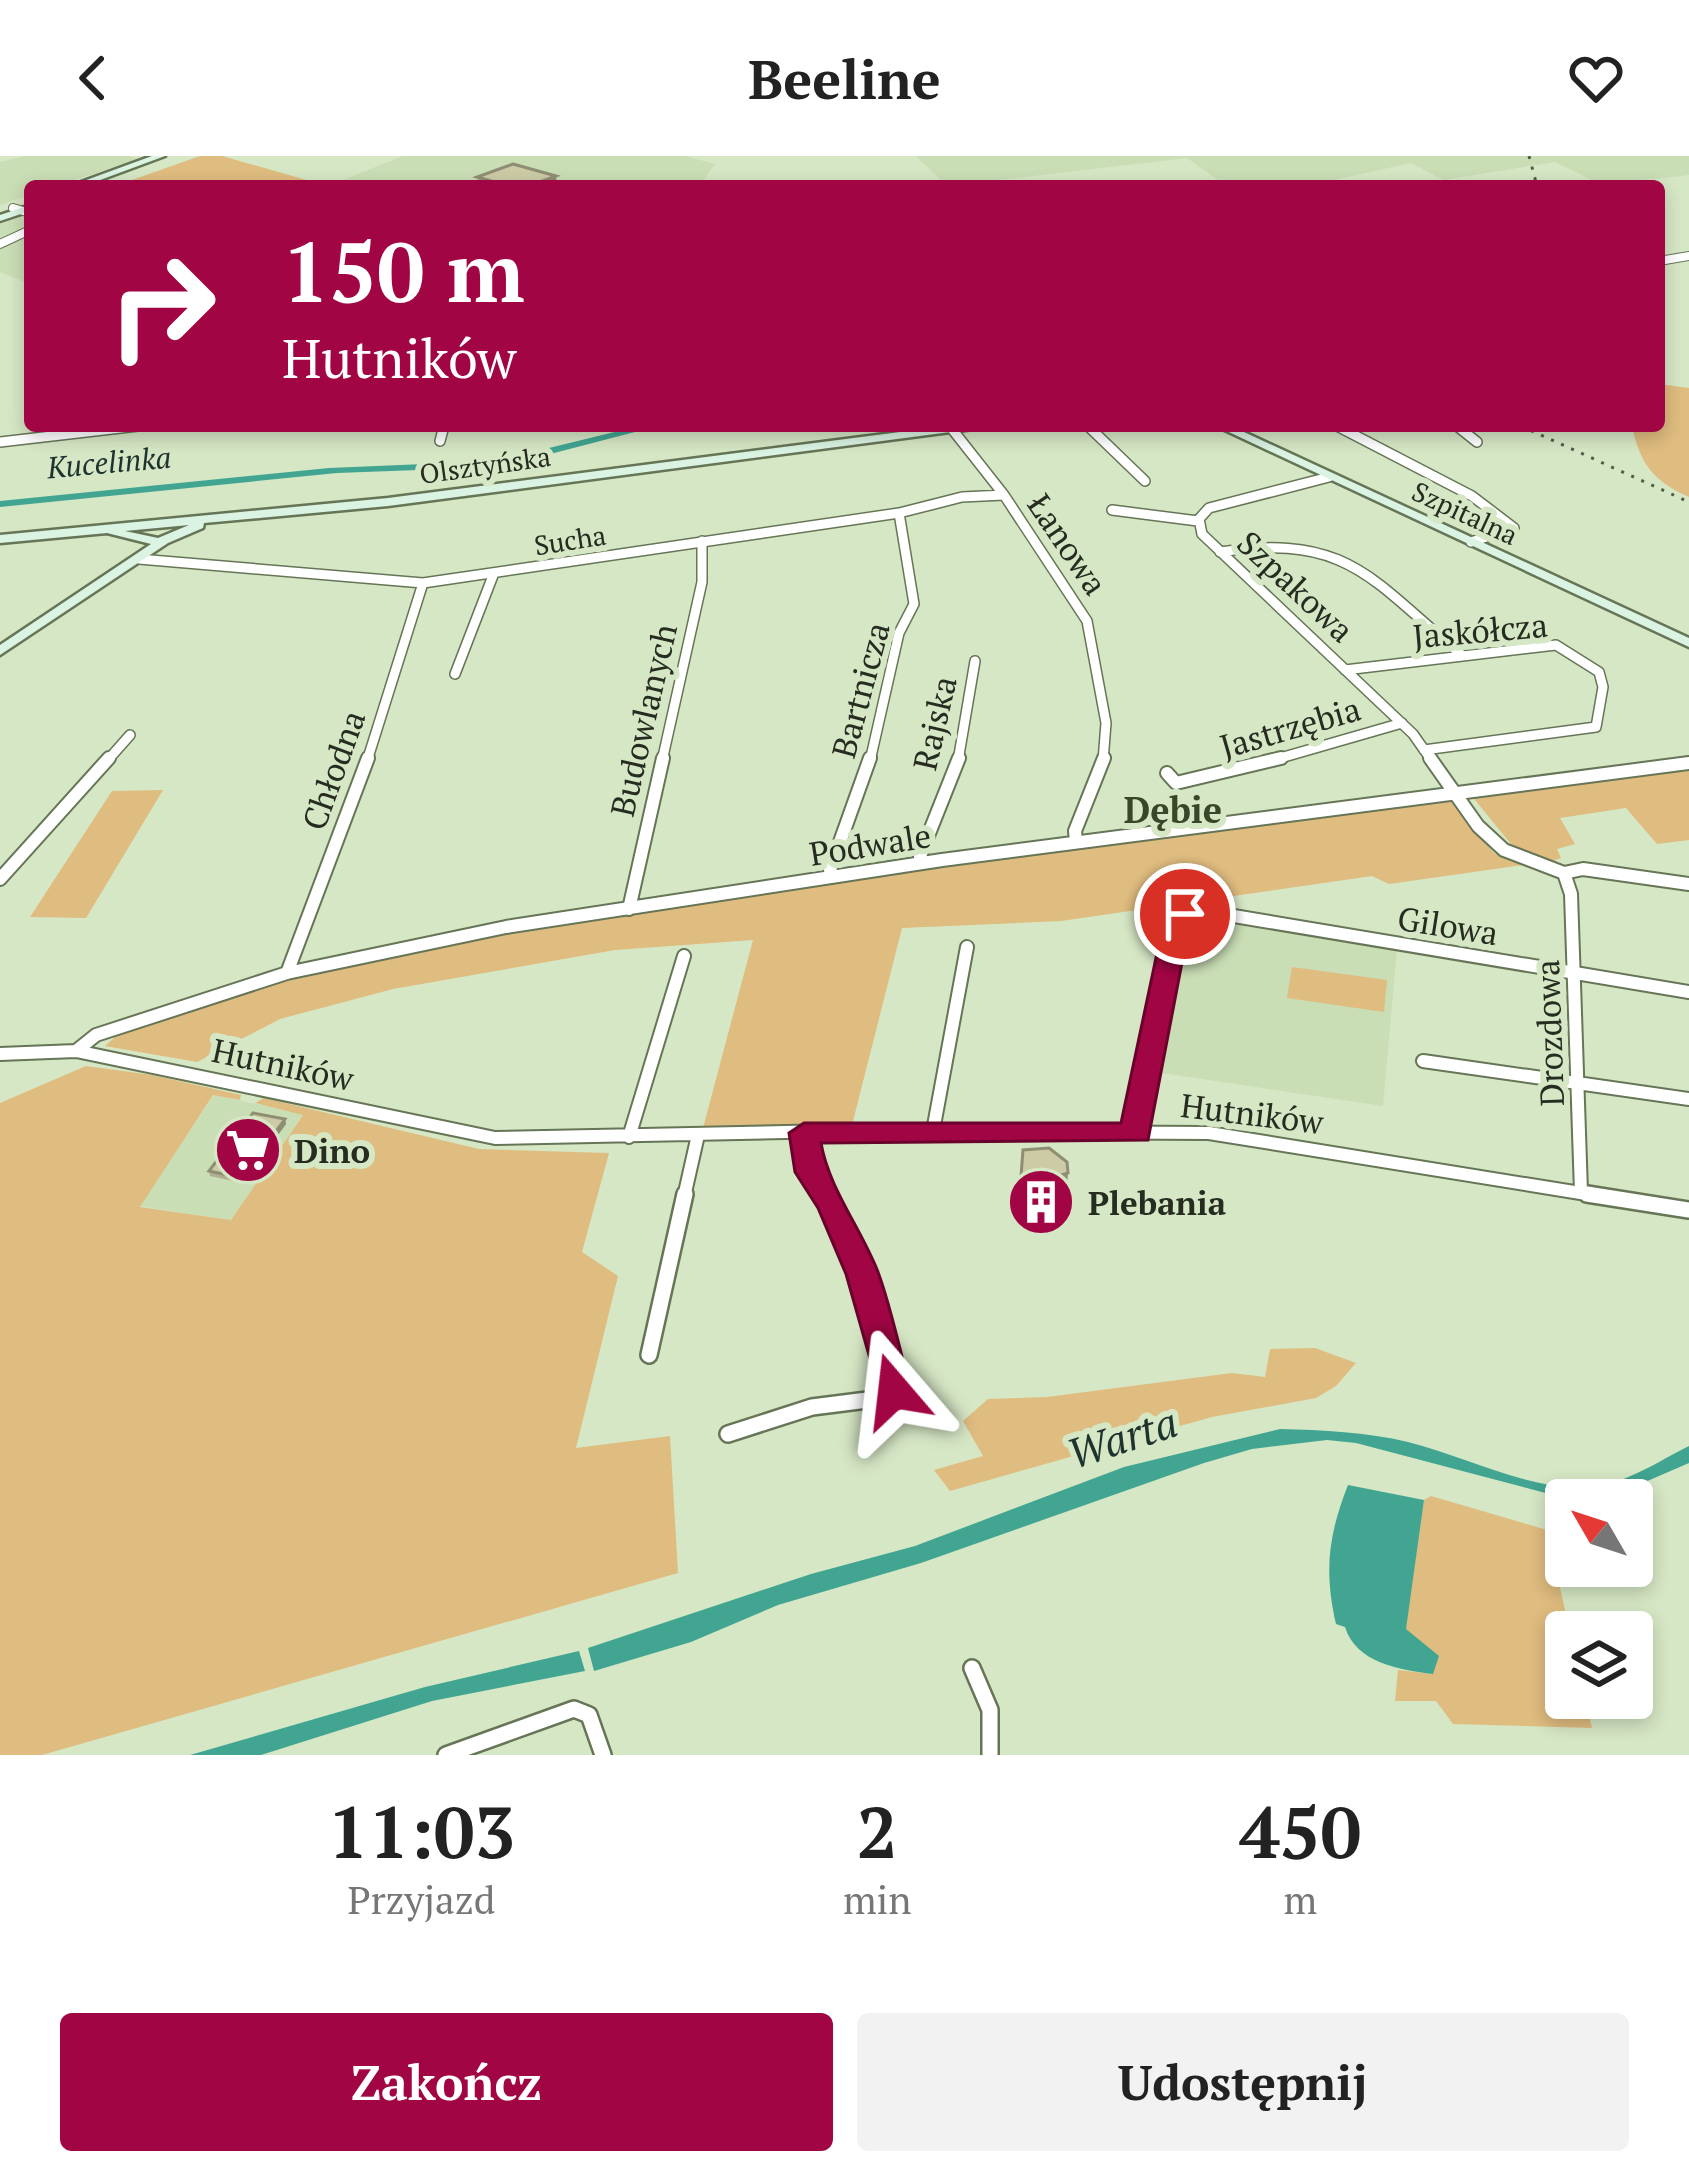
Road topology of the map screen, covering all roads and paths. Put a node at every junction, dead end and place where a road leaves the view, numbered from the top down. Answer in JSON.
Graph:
{"nodes":[{"id":1,"x":160,"y":156,"type":"edge"},
{"id":2,"x":177,"y":156,"type":"edge"},
{"id":3,"x":92,"y":180,"type":"edge"},
{"id":4,"x":109,"y":180,"type":"edge"},
{"id":5,"x":86,"y":432,"type":"edge"},
{"id":6,"x":442,"y":432,"type":"edge"},
{"id":7,"x":929,"y":432,"type":"edge"},
{"id":8,"x":954,"y":432,"type":"edge"},
{"id":9,"x":1094,"y":432,"type":"edge"},
{"id":10,"x":1235,"y":432,"type":"edge"},
{"id":11,"x":1348,"y":432,"type":"edge"},
{"id":12,"x":1464,"y":432,"type":"edge"},
{"id":13,"x":440,"y":441,"type":"dead end"},
{"id":14,"x":0,"y":442,"type":"edge"},
{"id":15,"x":1477,"y":442,"type":"dead end"},
{"id":16,"x":1329,"y":477,"type":"junction"},
{"id":17,"x":1145,"y":482,"type":"dead end"},
{"id":18,"x":1004,"y":495,"type":"junction"},
{"id":19,"x":1112,"y":510,"type":"dead end"},
{"id":20,"x":899,"y":513,"type":"junction"},
{"id":21,"x":1198,"y":521,"type":"junction"},
{"id":22,"x":178,"y":527,"type":"junction"},
{"id":23,"x":140,"y":534,"type":"junction"},
{"id":24,"x":0,"y":539,"type":"edge"},
{"id":25,"x":702,"y":541,"type":"junction"},
{"id":26,"x":162,"y":542,"type":"junction"},
{"id":27,"x":1471,"y":542,"type":"junction"},
{"id":28,"x":1220,"y":552,"type":"junction"},
{"id":29,"x":139,"y":559,"type":"junction"},
{"id":30,"x":494,"y":572,"type":"junction"},
{"id":31,"x":423,"y":583,"type":"junction"},
{"id":32,"x":1689,"y":643,"type":"edge"},
{"id":33,"x":0,"y":651,"type":"edge"},
{"id":34,"x":1463,"y":656,"type":"junction"},
{"id":35,"x":975,"y":662,"type":"dead end"},
{"id":36,"x":1345,"y":670,"type":"junction"},
{"id":37,"x":455,"y":674,"type":"dead end"},
{"id":38,"x":1402,"y":723,"type":"junction"},
{"id":39,"x":130,"y":735,"type":"dead end"},
{"id":40,"x":1424,"y":750,"type":"junction"},
{"id":41,"x":1689,"y":763,"type":"edge"},
{"id":42,"x":1192,"y":778,"type":"dead end"},
{"id":43,"x":1453,"y":794,"type":"junction"},
{"id":44,"x":1076,"y":842,"type":"junction"},
{"id":45,"x":922,"y":863,"type":"junction"},
{"id":46,"x":1564,"y":873,"type":"junction"},
{"id":47,"x":832,"y":877,"type":"junction"},
{"id":48,"x":0,"y":879,"type":"edge"},
{"id":49,"x":1689,"y":884,"type":"edge"},
{"id":50,"x":629,"y":909,"type":"junction"},
{"id":51,"x":967,"y":947,"type":"dead end"},
{"id":52,"x":684,"y":956,"type":"dead end"},
{"id":53,"x":287,"y":973,"type":"junction"},
{"id":54,"x":1575,"y":973,"type":"junction"},
{"id":55,"x":1689,"y":992,"type":"edge"},
{"id":56,"x":76,"y":1051,"type":"junction"},
{"id":57,"x":0,"y":1054,"type":"edge"},
{"id":58,"x":1423,"y":1061,"type":"dead end"},
{"id":59,"x":1577,"y":1083,"type":"junction"},
{"id":60,"x":1689,"y":1100,"type":"edge"},
{"id":61,"x":933,"y":1131,"type":"junction"},
{"id":62,"x":1138,"y":1132,"type":"junction"},
{"id":63,"x":804,"y":1133,"type":"junction"},
{"id":64,"x":698,"y":1135,"type":"junction"},
{"id":65,"x":629,"y":1137,"type":"junction"},
{"id":66,"x":1581,"y":1192,"type":"junction"},
{"id":67,"x":1689,"y":1210,"type":"edge"},
{"id":68,"x":649,"y":1355,"type":"dead end"},
{"id":69,"x":728,"y":1434,"type":"dead end"},
{"id":70,"x":972,"y":1668,"type":"dead end"},
{"id":71,"x":446,"y":1755,"type":"edge"},
{"id":72,"x":603,"y":1755,"type":"edge"},
{"id":73,"x":989,"y":1755,"type":"edge"}],
"edges":[{"from":1,"to":3,"type":"street"},
{"from":2,"to":4,"type":"street"},
{"from":5,"to":14,"type":"street"},
{"from":6,"to":13,"type":"street"},
{"from":7,"to":22,"type":"street","name":"Olsztyńska"},
{"from":8,"to":18,"type":"street","name":"Łanowa"},
{"from":9,"to":17,"type":"street"},
{"from":10,"to":16,"type":"street","name":"Szpitalna"},
{"from":11,"to":27,"type":"street"},
{"from":12,"to":15,"type":"street"},
{"from":16,"to":21,"type":"street","name":"Szpakowa"},
{"from":16,"to":27,"type":"street","name":"Szpitalna"},
{"from":18,"to":20,"type":"street","name":"Sucha"},
{"from":18,"to":44,"type":"street","name":"Łanowa"},
{"from":19,"to":21,"type":"street"},
{"from":20,"to":25,"type":"street","name":"Sucha"},
{"from":20,"to":47,"type":"street","name":"Bartnicza"},
{"from":21,"to":28,"type":"street","name":"Szpakowa"},
{"from":22,"to":23,"type":"street"},
{"from":22,"to":26,"type":"street"},
{"from":23,"to":24,"type":"street"},
{"from":23,"to":26,"type":"street"},
{"from":23,"to":29,"type":"street"},
{"from":25,"to":30,"type":"street","name":"Sucha"},
{"from":25,"to":50,"type":"street","name":"Budowlanych"},
{"from":26,"to":29,"type":"street"},
{"from":27,"to":32,"type":"street","name":"Szpitalna"},
{"from":28,"to":34,"type":"street"},
{"from":28,"to":36,"type":"street","name":"Szpakowa"},
{"from":29,"to":31,"type":"street","name":"Sucha"},
{"from":29,"to":33,"type":"street"},
{"from":30,"to":31,"type":"street","name":"Sucha"},
{"from":30,"to":37,"type":"street"},
{"from":31,"to":53,"type":"street","name":"Chłodna"},
{"from":34,"to":36,"type":"street","name":"Jaskółcza"},
{"from":34,"to":40,"type":"street","name":"Jaskółcza"},
{"from":35,"to":45,"type":"street","name":"Rajska"},
{"from":36,"to":38,"type":"street","name":"Szpakowa"},
{"from":38,"to":40,"type":"street","name":"Szpakowa"},
{"from":38,"to":42,"type":"street","name":"Jastrzębia"},
{"from":39,"to":48,"type":"street"},
{"from":40,"to":43,"type":"street","name":"Szpakowa"},
{"from":41,"to":43,"type":"street","name":"Podwale"},
{"from":43,"to":44,"type":"street","name":"Podwale"},
{"from":43,"to":46,"type":"street","name":"Szpakowa"},
{"from":44,"to":45,"type":"street","name":"Podwale"},
{"from":45,"to":47,"type":"street","name":"Podwale"},
{"from":46,"to":49,"type":"street","name":"Szpakowa"},
{"from":46,"to":54,"type":"street","name":"Drozdowa"},
{"from":47,"to":50,"type":"street","name":"Podwale"},
{"from":50,"to":53,"type":"street","name":"Podwale"},
{"from":51,"to":61,"type":"street"},
{"from":52,"to":65,"type":"street"},
{"from":53,"to":56,"type":"street","name":"Podwale"},
{"from":54,"to":55,"type":"street","name":"Gilowa"},
{"from":54,"to":59,"type":"street","name":"Drozdowa"},
{"from":54,"to":62,"type":"street","name":"Gilowa"},
{"from":56,"to":57,"type":"street","name":"Hutników"},
{"from":56,"to":65,"type":"street","name":"Hutników"},
{"from":58,"to":59,"type":"street"},
{"from":59,"to":60,"type":"street"},
{"from":59,"to":66,"type":"street","name":"Drozdowa"},
{"from":61,"to":62,"type":"street","name":"Hutników"},
{"from":61,"to":63,"type":"street","name":"Hutników"},
{"from":62,"to":66,"type":"street","name":"Hutników"},
{"from":63,"to":64,"type":"street","name":"Hutników"},
{"from":63,"to":69,"type":"street"},
{"from":64,"to":65,"type":"street","name":"Hutników"},
{"from":64,"to":68,"type":"street"},
{"from":66,"to":67,"type":"street","name":"Hutników"},
{"from":70,"to":73,"type":"street"},
{"from":71,"to":72,"type":"street"}]}
